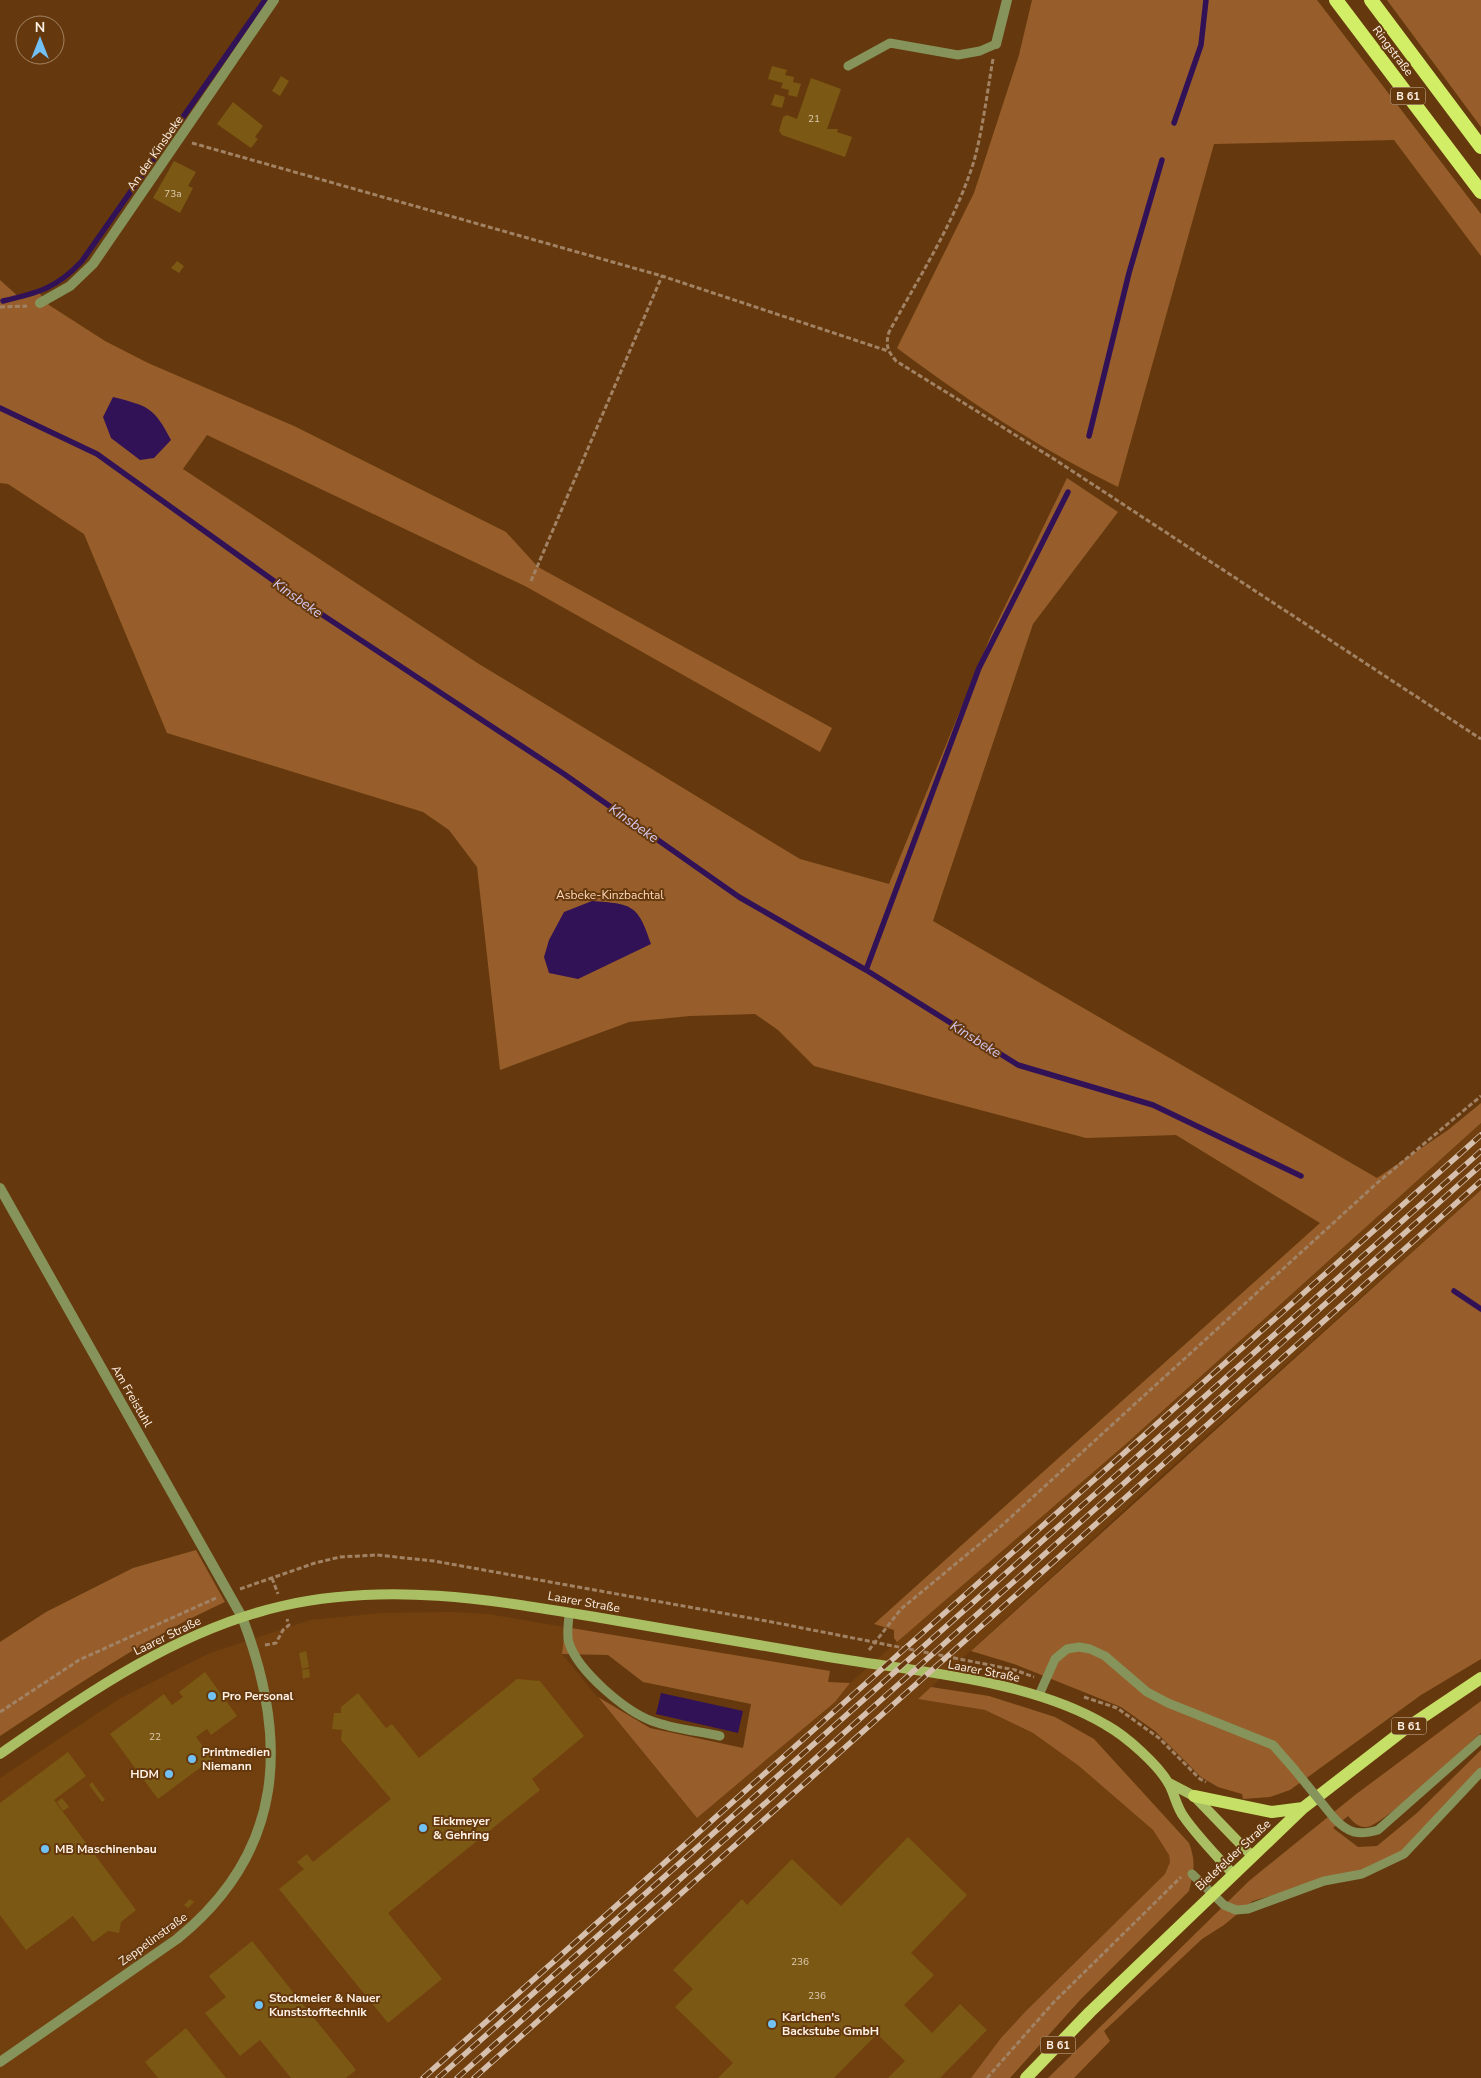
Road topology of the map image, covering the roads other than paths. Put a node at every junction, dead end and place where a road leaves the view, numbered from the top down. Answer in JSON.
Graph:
{"nodes":[{"id":1,"x":274,"y":0,"type":"edge"},
{"id":2,"x":1007,"y":0,"type":"edge"},
{"id":3,"x":1336,"y":0,"type":"edge"},
{"id":4,"x":1371,"y":0,"type":"edge"},
{"id":5,"x":996,"y":44,"type":"joint"},
{"id":6,"x":848,"y":66,"type":"dead end"},
{"id":7,"x":1481,"y":147,"type":"edge"},
{"id":8,"x":1481,"y":192,"type":"edge"},
{"id":9,"x":40,"y":303,"type":"road end"},
{"id":10,"x":0,"y":1188,"type":"edge"},
{"id":11,"x":569,"y":1612,"type":"junction"},
{"id":12,"x":242,"y":1617,"type":"junction"},
{"id":13,"x":1481,"y":1678,"type":"edge"},
{"id":14,"x":1039,"y":1695,"type":"junction"},
{"id":15,"x":720,"y":1736,"type":"dead end"},
{"id":16,"x":1481,"y":1739,"type":"edge"},
{"id":17,"x":0,"y":1754,"type":"edge"},
{"id":18,"x":1481,"y":1772,"type":"edge"},
{"id":19,"x":1169,"y":1783,"type":"junction"},
{"id":20,"x":1194,"y":1796,"type":"junction"},
{"id":21,"x":1303,"y":1808,"type":"junction"},
{"id":22,"x":1252,"y":1856,"type":"junction"},
{"id":23,"x":1192,"y":1874,"type":"road end"},
{"id":24,"x":1233,"y":1874,"type":"junction"},
{"id":25,"x":1213,"y":1893,"type":"junction"},
{"id":26,"x":0,"y":2062,"type":"edge"},
{"id":27,"x":1026,"y":2078,"type":"edge"}],
"edges":[{"from":1,"to":9,"type":"street","name":"An der Kinsbeke"},
{"from":2,"to":5,"type":"street"},
{"from":3,"to":8,"type":"highway","name":"Ringstraße","number":"B 61"},
{"from":4,"to":7,"type":"highway","name":"Ringstraße","number":"B 61"},
{"from":5,"to":6,"type":"lane"},
{"from":10,"to":12,"type":"street","name":"Am Freistuhl"},
{"from":11,"to":12,"type":"main road","name":"Laarer Straße"},
{"from":11,"to":14,"type":"main road","name":"Laarer Straße"},
{"from":11,"to":15,"type":"lane"},
{"from":12,"to":17,"type":"main road","name":"Laarer Straße"},
{"from":12,"to":26,"type":"street","name":"Zeppelinstraße"},
{"from":13,"to":21,"type":"main road","name":"Bielefelder Straße","number":"B 61"},
{"from":14,"to":16,"type":"lane","bridge":true},
{"from":14,"to":19,"type":"main road","name":"Laarer Straße"},
{"from":18,"to":25,"type":"lane"},
{"from":19,"to":20,"type":"main road","name":"Laarer Straße"},
{"from":19,"to":24,"type":"main road","name":"Laarer Straße"},
{"from":20,"to":21,"type":"main road"},
{"from":20,"to":22,"type":"main road","name":"Laarer Straße"},
{"from":21,"to":22,"type":"main road","name":"Bielefelder Straße","number":"B 61"},
{"from":22,"to":24,"type":"main road","name":"Bielefelder Straße","number":"B 61"},
{"from":23,"to":25,"type":"lane"},
{"from":24,"to":25,"type":"main road","name":"Bielefelder Straße","number":"B 61"},
{"from":25,"to":27,"type":"main road","name":"Bielefelder Straße","number":"B 61"}]}
